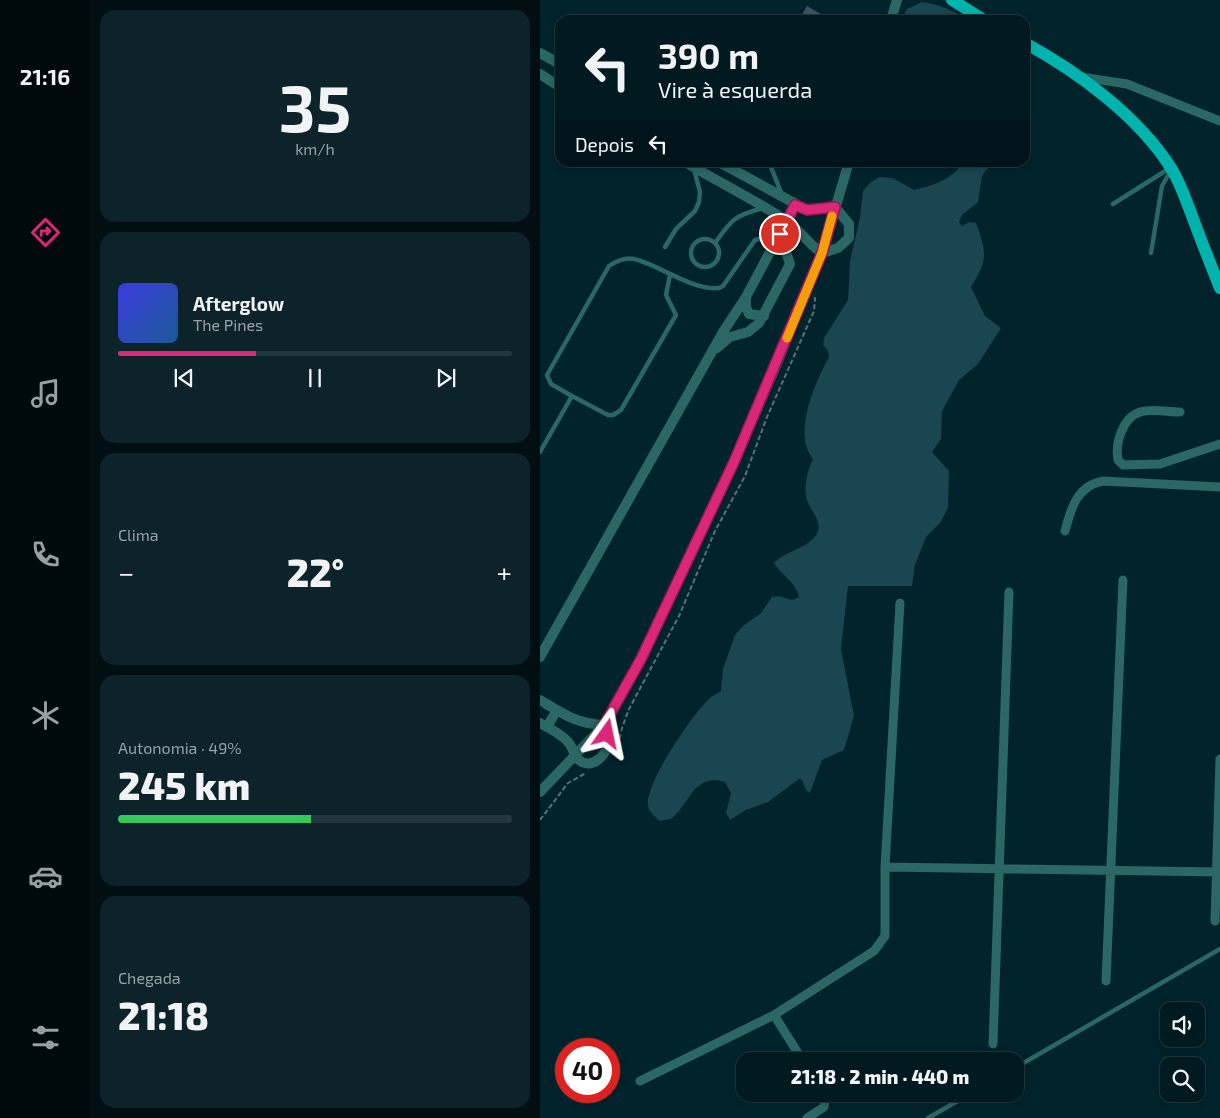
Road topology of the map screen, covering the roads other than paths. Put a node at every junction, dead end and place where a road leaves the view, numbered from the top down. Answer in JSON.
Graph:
{"nodes":[{"id":1,"x":897,"y":0,"type":"edge"},
{"id":2,"x":952,"y":0,"type":"edge"},
{"id":3,"x":892,"y":15,"type":"edge"},
{"id":4,"x":976,"y":15,"type":"edge"},
{"id":5,"x":1030,"y":46,"type":"edge"},
{"id":6,"x":540,"y":53,"type":"edge"},
{"id":7,"x":555,"y":61,"type":"edge"},
{"id":8,"x":540,"y":74,"type":"edge"},
{"id":9,"x":1080,"y":77,"type":"junction"},
{"id":10,"x":555,"y":83,"type":"edge"},
{"id":11,"x":1220,"y":121,"type":"edge"},
{"id":12,"x":692,"y":167,"type":"edge"},
{"id":13,"x":696,"y":167,"type":"edge"},
{"id":14,"x":728,"y":167,"type":"edge"},
{"id":15,"x":771,"y":167,"type":"edge"},
{"id":16,"x":847,"y":167,"type":"edge"},
{"id":17,"x":1171,"y":168,"type":"junction"},
{"id":18,"x":783,"y":198,"type":"junction"},
{"id":19,"x":1113,"y":204,"type":"dead end"},
{"id":20,"x":795,"y":205,"type":"junction"},
{"id":21,"x":835,"y":207,"type":"junction"},
{"id":22,"x":763,"y":208,"type":"junction"},
{"id":23,"x":787,"y":221,"type":"junction"},
{"id":24,"x":780,"y":234,"type":"junction"},
{"id":25,"x":715,"y":243,"type":"junction"},
{"id":26,"x":666,"y":247,"type":"dead end"},
{"id":27,"x":787,"y":251,"type":"junction"},
{"id":28,"x":822,"y":253,"type":"junction"},
{"id":29,"x":1151,"y":253,"type":"dead end"},
{"id":30,"x":768,"y":256,"type":"junction"},
{"id":31,"x":670,"y":275,"type":"junction"},
{"id":32,"x":1220,"y":288,"type":"edge"},
{"id":33,"x":746,"y":298,"type":"junction"},
{"id":34,"x":764,"y":316,"type":"junction"},
{"id":35,"x":714,"y":350,"type":"junction"},
{"id":36,"x":572,"y":396,"type":"junction"},
{"id":37,"x":1180,"y":412,"type":"dead end"},
{"id":38,"x":1220,"y":444,"type":"edge"},
{"id":39,"x":540,"y":452,"type":"edge"},
{"id":40,"x":1220,"y":487,"type":"edge"},
{"id":41,"x":1065,"y":531,"type":"dead end"},
{"id":42,"x":1123,"y":580,"type":"dead end"},
{"id":43,"x":1009,"y":592,"type":"dead end"},
{"id":44,"x":900,"y":603,"type":"dead end"},
{"id":45,"x":540,"y":657,"type":"edge"},
{"id":46,"x":540,"y":700,"type":"edge"},
{"id":47,"x":557,"y":710,"type":"junction"},
{"id":48,"x":544,"y":725,"type":"edge"},
{"id":49,"x":604,"y":725,"type":"junction"},
{"id":50,"x":575,"y":755,"type":"junction"},
{"id":51,"x":1220,"y":759,"type":"edge"},
{"id":52,"x":540,"y":792,"type":"edge"},
{"id":53,"x":885,"y":867,"type":"junction"},
{"id":54,"x":999,"y":869,"type":"junction"},
{"id":55,"x":1110,"y":870,"type":"junction"},
{"id":56,"x":1219,"y":872,"type":"edge"},
{"id":57,"x":1215,"y":921,"type":"dead end"},
{"id":58,"x":1220,"y":949,"type":"edge"},
{"id":59,"x":1106,"y":982,"type":"dead end"},
{"id":60,"x":774,"y":1015,"type":"junction"},
{"id":61,"x":993,"y":1044,"type":"dead end"},
{"id":62,"x":797,"y":1052,"type":"edge"},
{"id":63,"x":1024,"y":1063,"type":"edge"},
{"id":64,"x":640,"y":1081,"type":"dead end"},
{"id":65,"x":825,"y":1102,"type":"edge"},
{"id":66,"x":956,"y":1102,"type":"edge"},
{"id":67,"x":807,"y":1118,"type":"edge"},
{"id":68,"x":928,"y":1118,"type":"edge"}],
"edges":[{"from":1,"to":3,"type":"street"},
{"from":2,"to":4,"type":"main road"},
{"from":5,"to":9,"type":"main road"},
{"from":6,"to":7,"type":"street"},
{"from":8,"to":10,"type":"street"},
{"from":9,"to":11,"type":"street"},
{"from":9,"to":17,"type":"main road"},
{"from":12,"to":26,"type":"lane"},
{"from":13,"to":22,"type":"street"},
{"from":14,"to":18,"type":"street"},
{"from":15,"to":18,"type":"lane"},
{"from":16,"to":21,"type":"street"},
{"from":17,"to":19,"type":"lane"},
{"from":17,"to":29,"type":"lane"},
{"from":17,"to":32,"type":"main road"},
{"from":18,"to":20,"type":"street"},
{"from":20,"to":21,"type":"street"},
{"from":20,"to":23,"type":"street"},
{"from":21,"to":28,"type":"street"},
{"from":21,"to":28,"type":"street"},
{"from":22,"to":23,"type":"street"},
{"from":22,"to":25,"type":"lane"},
{"from":23,"to":24,"type":"street"},
{"from":23,"to":28,"type":"street"},
{"from":24,"to":27,"type":"street"},
{"from":24,"to":30,"type":"street"},
{"from":24,"to":31,"type":"lane"},
{"from":25,"to":25,"type":"lane"},
{"from":27,"to":30,"type":"street"},
{"from":27,"to":34,"type":"street"},
{"from":28,"to":49,"type":"street"},
{"from":30,"to":33,"type":"street"},
{"from":31,"to":36,"type":"lane"},
{"from":31,"to":36,"type":"lane"},
{"from":33,"to":34,"type":"street"},
{"from":33,"to":35,"type":"street"},
{"from":34,"to":35,"type":"street"},
{"from":35,"to":45,"type":"street"},
{"from":36,"to":39,"type":"lane"},
{"from":37,"to":38,"type":"street"},
{"from":40,"to":41,"type":"street"},
{"from":42,"to":55,"type":"street"},
{"from":43,"to":54,"type":"street"},
{"from":44,"to":53,"type":"street"},
{"from":46,"to":47,"type":"street"},
{"from":47,"to":48,"type":"street"},
{"from":47,"to":49,"type":"street"},
{"from":48,"to":50,"type":"street"},
{"from":49,"to":50,"type":"street"},
{"from":49,"to":50,"type":"street"},
{"from":50,"to":52,"type":"street"},
{"from":51,"to":56,"type":"street"},
{"from":53,"to":54,"type":"street"},
{"from":53,"to":60,"type":"street"},
{"from":54,"to":55,"type":"street"},
{"from":54,"to":61,"type":"street"},
{"from":55,"to":56,"type":"street"},
{"from":55,"to":59,"type":"street"},
{"from":56,"to":57,"type":"street"},
{"from":58,"to":63,"type":"lane"},
{"from":60,"to":62,"type":"street"},
{"from":60,"to":64,"type":"street"},
{"from":65,"to":67,"type":"street"},
{"from":66,"to":68,"type":"lane"}]}
